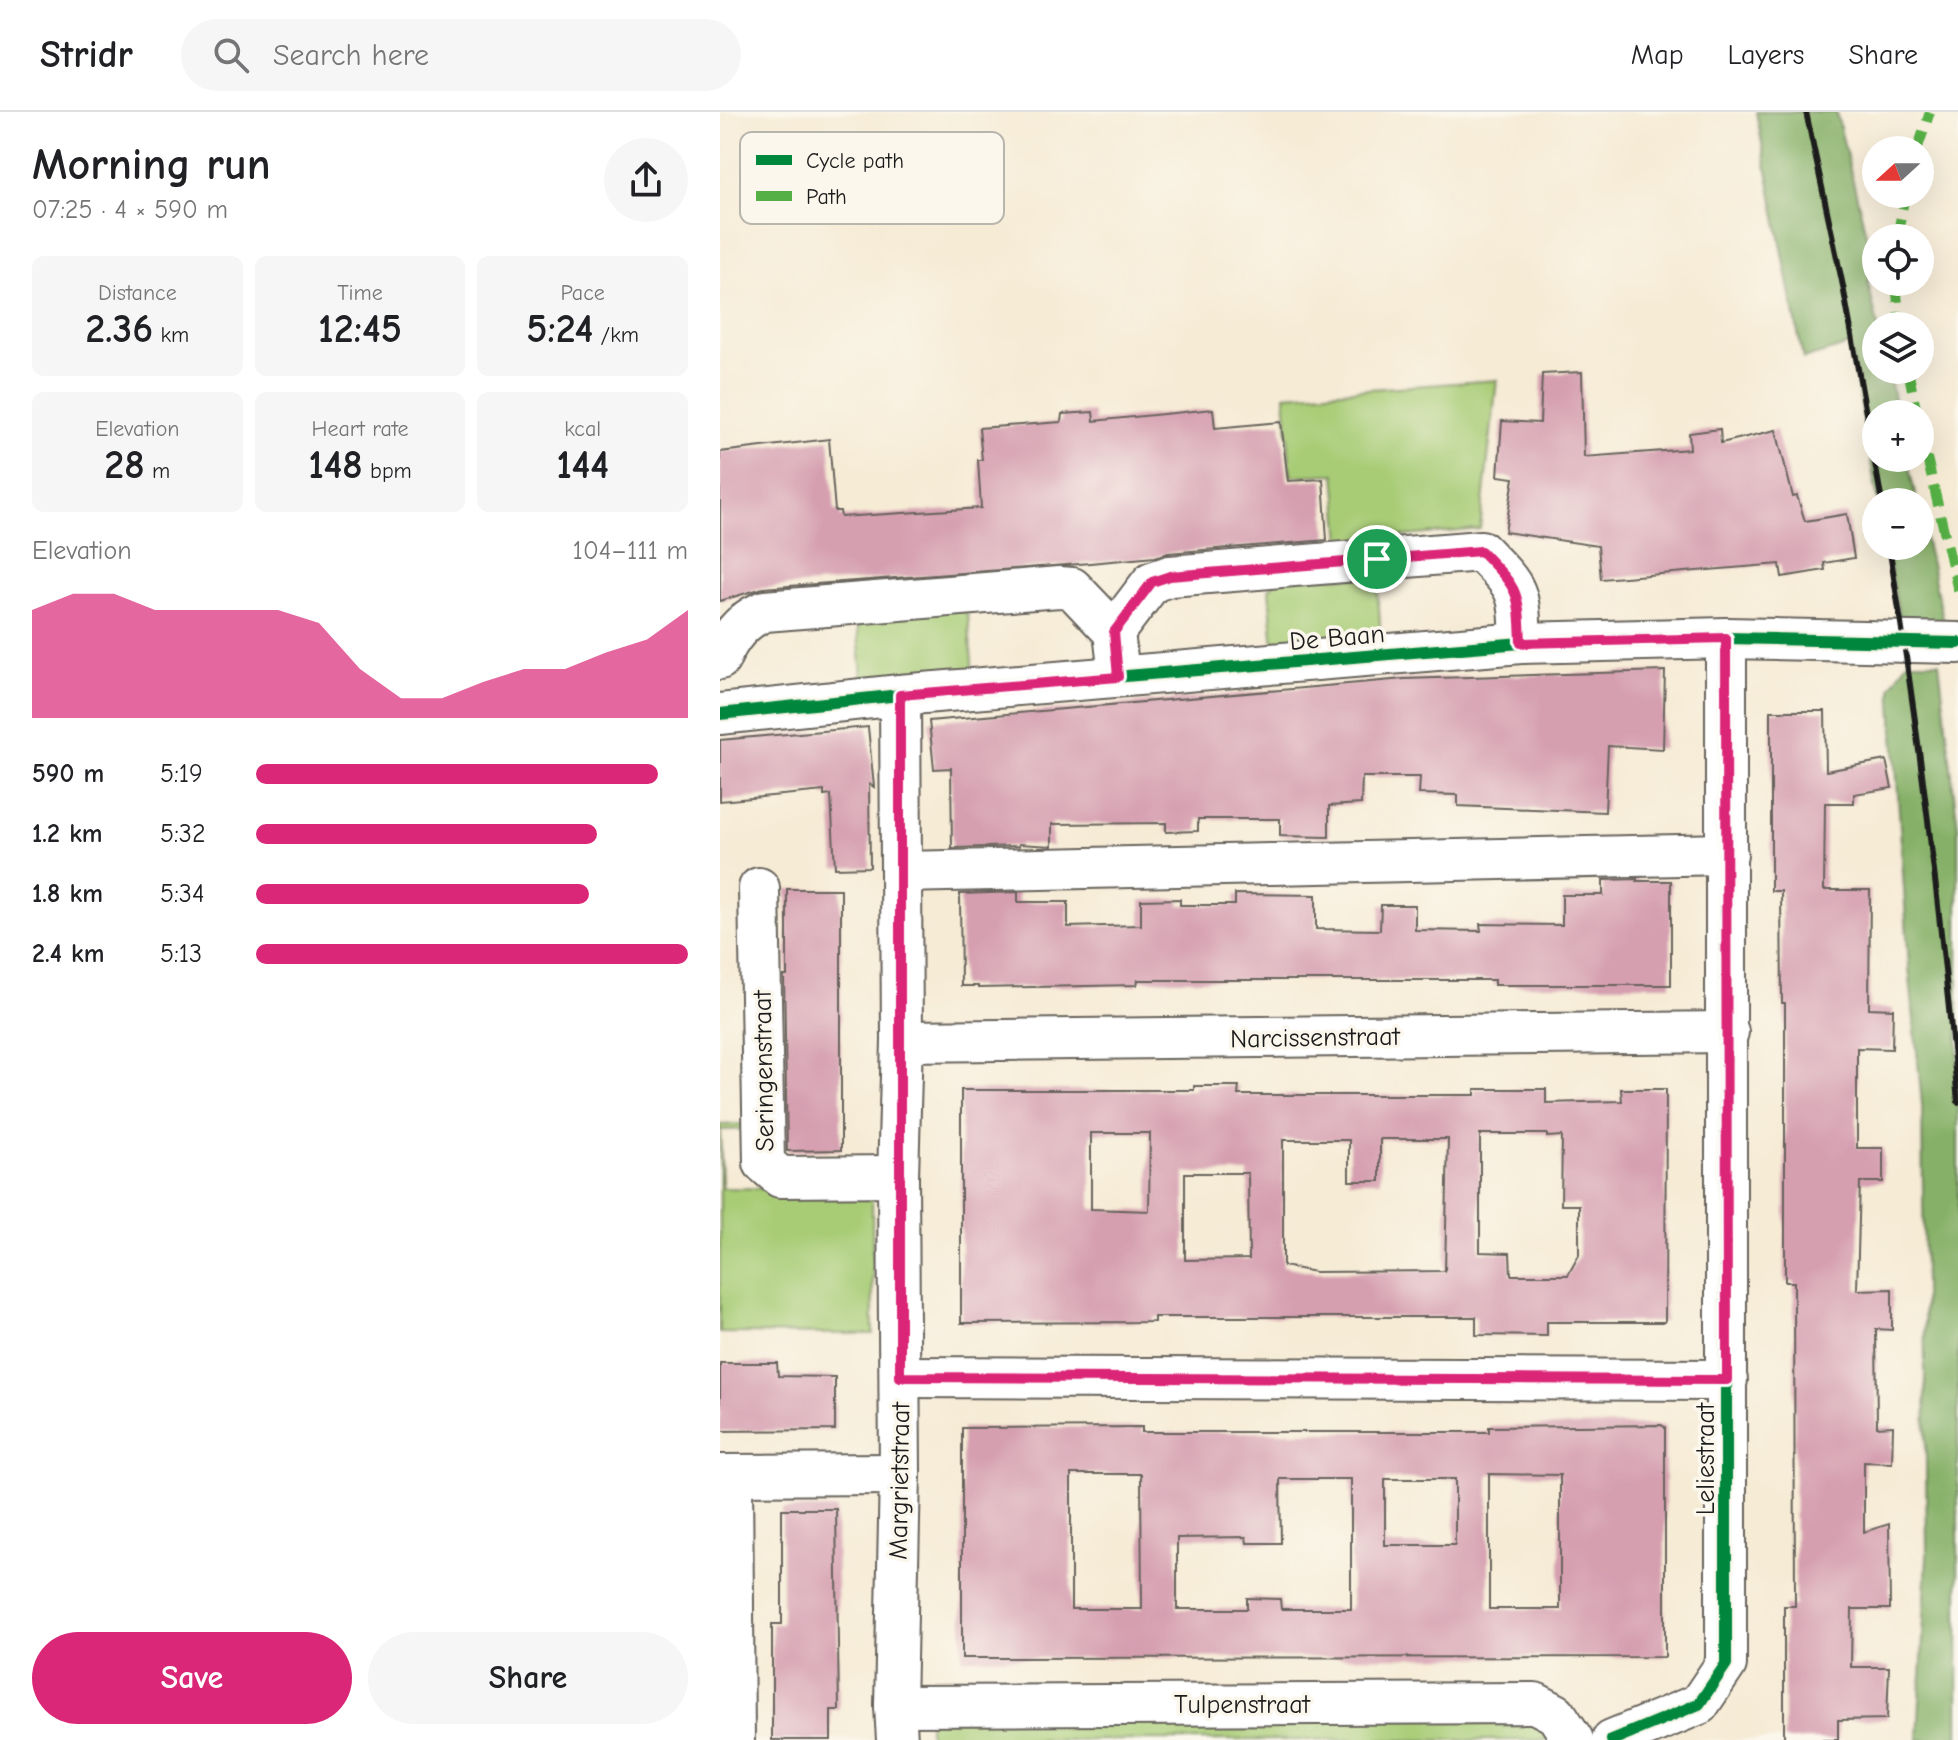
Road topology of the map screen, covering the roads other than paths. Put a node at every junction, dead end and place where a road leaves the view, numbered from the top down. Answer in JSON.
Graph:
{"nodes":[{"id":1,"x":1114,"y":632,"type":"junction"},
{"id":2,"x":1726,"y":638,"type":"junction"},
{"id":3,"x":1521,"y":643,"type":"junction"},
{"id":4,"x":1958,"y":643,"type":"edge"},
{"id":5,"x":720,"y":659,"type":"edge"},
{"id":6,"x":1118,"y":677,"type":"junction"},
{"id":7,"x":900,"y":695,"type":"junction"},
{"id":8,"x":720,"y":710,"type":"edge"},
{"id":9,"x":1727,"y":854,"type":"junction"},
{"id":10,"x":901,"y":872,"type":"junction"},
{"id":11,"x":759,"y":888,"type":"dead end"},
{"id":12,"x":1728,"y":1032,"type":"junction"},
{"id":13,"x":902,"y":1041,"type":"junction"},
{"id":14,"x":898,"y":1176,"type":"junction"},
{"id":15,"x":900,"y":1377,"type":"junction"},
{"id":16,"x":1727,"y":1380,"type":"junction"},
{"id":17,"x":900,"y":1474,"type":"junction"},
{"id":18,"x":726,"y":1475,"type":"edge"},
{"id":19,"x":896,"y":1723,"type":"edge"},
{"id":20,"x":1616,"y":1739,"type":"edge"},
{"id":21,"x":734,"y":1740,"type":"edge"},
{"id":22,"x":1573,"y":1740,"type":"edge"}],
"edges":[{"from":1,"to":3,"type":"street"},
{"from":1,"to":5,"type":"street"},
{"from":1,"to":6,"type":"street"},
{"from":2,"to":3,"type":"street","name":"De Baan"},
{"from":2,"to":4,"type":"street","name":"De Baan"},
{"from":2,"to":9,"type":"street","name":"Leliestraat"},
{"from":3,"to":6,"type":"street","name":"De Baan"},
{"from":6,"to":7,"type":"street","name":"De Baan"},
{"from":7,"to":8,"type":"street","name":"De Baan"},
{"from":7,"to":10,"type":"street","name":"Margrietstraat"},
{"from":9,"to":10,"type":"street"},
{"from":9,"to":12,"type":"street","name":"Leliestraat"},
{"from":10,"to":13,"type":"street","name":"Margrietstraat"},
{"from":11,"to":14,"type":"street","name":"Seringenstraat"},
{"from":12,"to":13,"type":"street","name":"Narcissenstraat"},
{"from":12,"to":16,"type":"street","name":"Leliestraat"},
{"from":13,"to":14,"type":"street","name":"Margrietstraat"},
{"from":14,"to":15,"type":"street","name":"Margrietstraat"},
{"from":15,"to":16,"type":"street"},
{"from":15,"to":17,"type":"street","name":"Margrietstraat"},
{"from":16,"to":20,"type":"street","name":"Leliestraat"},
{"from":17,"to":18,"type":"street"},
{"from":17,"to":19,"type":"street","name":"Margrietstraat"},
{"from":18,"to":21,"type":"street"},
{"from":19,"to":22,"type":"street","name":"Tulpenstraat"}]}
